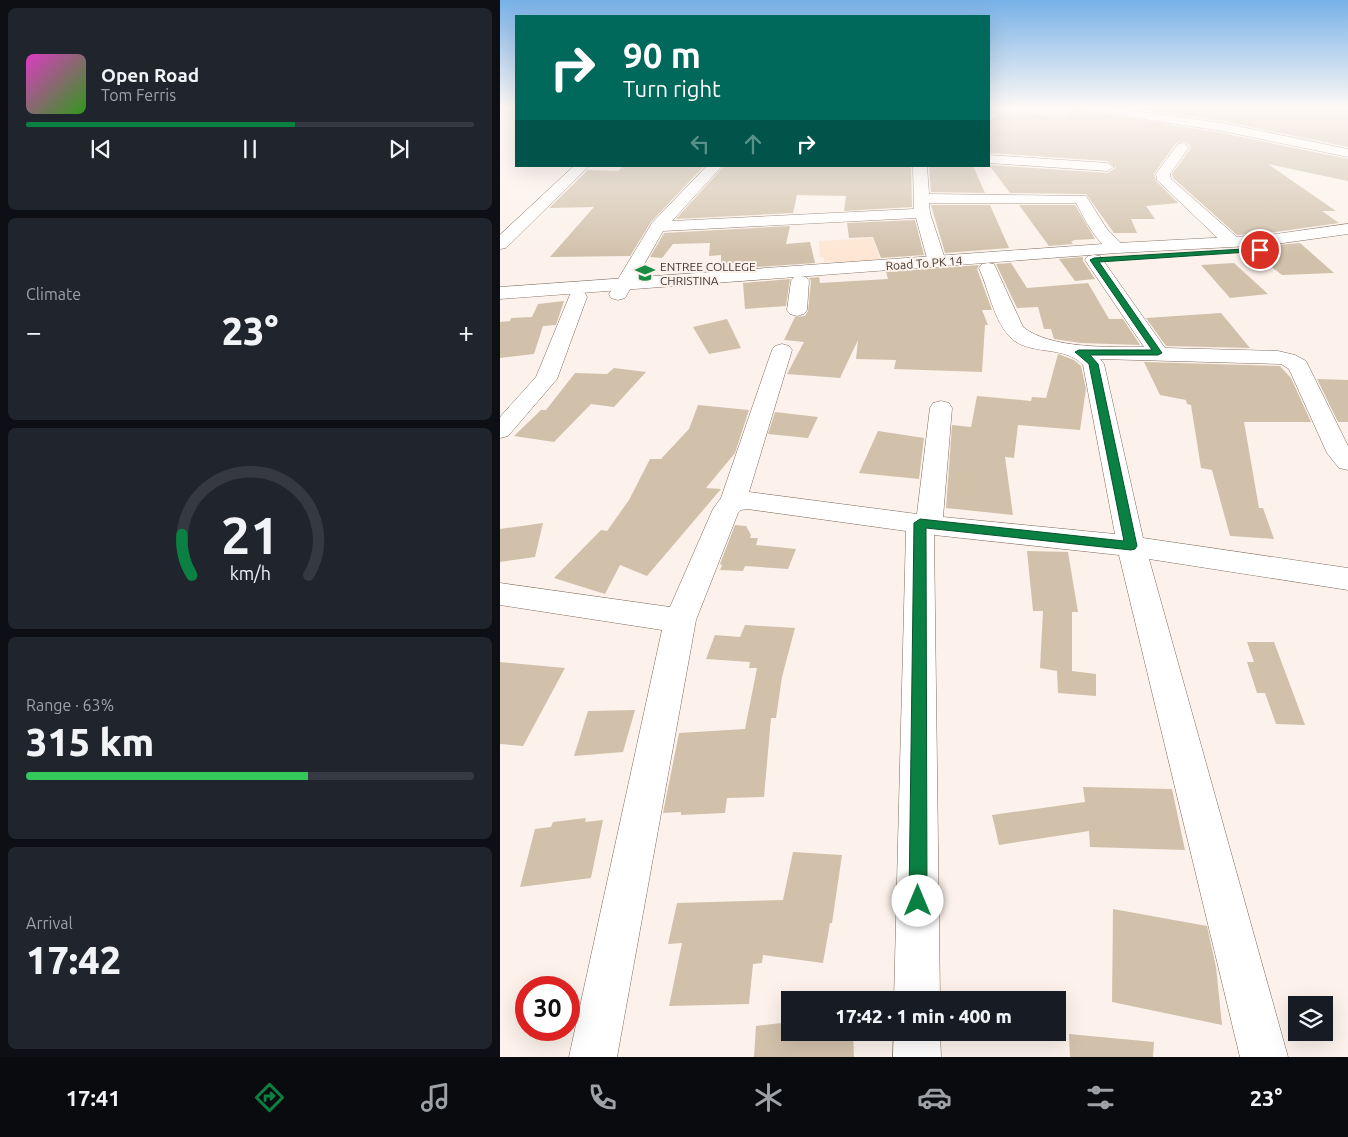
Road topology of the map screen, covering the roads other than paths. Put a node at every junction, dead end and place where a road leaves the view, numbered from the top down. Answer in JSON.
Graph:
{"nodes":[{"id":1,"x":1175,"y":157,"type":"edge"},
{"id":2,"x":990,"y":159,"type":"edge"},
{"id":3,"x":581,"y":167,"type":"edge"},
{"id":4,"x":714,"y":167,"type":"edge"},
{"id":5,"x":920,"y":167,"type":"edge"},
{"id":6,"x":1107,"y":167,"type":"dead end"},
{"id":7,"x":922,"y":206,"type":"junction"},
{"id":8,"x":658,"y":226,"type":"junction"},
{"id":9,"x":1348,"y":228,"type":"edge"},
{"id":10,"x":1348,"y":239,"type":"edge"},
{"id":11,"x":1232,"y":242,"type":"junction"},
{"id":12,"x":500,"y":244,"type":"edge"},
{"id":13,"x":1117,"y":248,"type":"junction"},
{"id":14,"x":1094,"y":260,"type":"junction"},
{"id":15,"x":937,"y":262,"type":"junction"},
{"id":16,"x":988,"y":268,"type":"junction"},
{"id":17,"x":800,"y":281,"type":"junction"},
{"id":18,"x":621,"y":289,"type":"junction"},
{"id":19,"x":500,"y":293,"type":"edge"},
{"id":20,"x":578,"y":297,"type":"junction"},
{"id":21,"x":500,"y":303,"type":"edge"},
{"id":22,"x":797,"y":310,"type":"dead end"},
{"id":23,"x":782,"y":350,"type":"dead end"},
{"id":24,"x":1079,"y":352,"type":"junction"},
{"id":25,"x":1158,"y":353,"type":"junction"},
{"id":26,"x":941,"y":408,"type":"dead end"},
{"id":27,"x":500,"y":431,"type":"edge"},
{"id":28,"x":1348,"y":462,"type":"edge"},
{"id":29,"x":733,"y":502,"type":"junction"},
{"id":30,"x":924,"y":524,"type":"junction"},
{"id":31,"x":1131,"y":546,"type":"junction"},
{"id":32,"x":1348,"y":579,"type":"edge"},
{"id":33,"x":500,"y":594,"type":"edge"},
{"id":34,"x":680,"y":620,"type":"junction"},
{"id":35,"x":917,"y":991,"type":"edge"},
{"id":36,"x":917,"y":1041,"type":"edge"},
{"id":37,"x":593,"y":1057,"type":"edge"},
{"id":38,"x":917,"y":1057,"type":"edge"},
{"id":39,"x":1264,"y":1057,"type":"edge"}],
"edges":[{"from":1,"to":11,"type":"street"},
{"from":2,"to":6,"type":"street"},
{"from":3,"to":12,"type":"street"},
{"from":4,"to":8,"type":"street"},
{"from":5,"to":7,"type":"street"},
{"from":7,"to":8,"type":"street"},
{"from":7,"to":13,"type":"street"},
{"from":7,"to":15,"type":"street"},
{"from":8,"to":18,"type":"street"},
{"from":9,"to":11,"type":"street","name":"Road To PK 14"},
{"from":10,"to":14,"type":"street","name":"Road To PK 14"},
{"from":11,"to":13,"type":"street","name":"Road To PK 14"},
{"from":13,"to":15,"type":"street","name":"Road To PK 14"},
{"from":14,"to":16,"type":"street","name":"Road To PK 14"},
{"from":14,"to":25,"type":"street"},
{"from":15,"to":18,"type":"street","name":"Road To PK 14"},
{"from":16,"to":17,"type":"street","name":"Road To PK 14"},
{"from":16,"to":24,"type":"street"},
{"from":17,"to":18,"type":"street","name":"Road To PK 14"},
{"from":17,"to":22,"type":"street"},
{"from":18,"to":19,"type":"street","name":"Road To PK 14"},
{"from":18,"to":20,"type":"street","name":"Road To PK 14"},
{"from":20,"to":21,"type":"street","name":"Road To PK 14"},
{"from":20,"to":27,"type":"street"},
{"from":23,"to":29,"type":"street"},
{"from":24,"to":25,"type":"street"},
{"from":24,"to":31,"type":"street"},
{"from":25,"to":28,"type":"street"},
{"from":26,"to":30,"type":"street"},
{"from":29,"to":30,"type":"street"},
{"from":29,"to":34,"type":"street"},
{"from":30,"to":31,"type":"street"},
{"from":30,"to":35,"type":"street"},
{"from":31,"to":32,"type":"street"},
{"from":31,"to":39,"type":"street"},
{"from":33,"to":34,"type":"street"},
{"from":34,"to":37,"type":"street"},
{"from":36,"to":38,"type":"street"}]}
